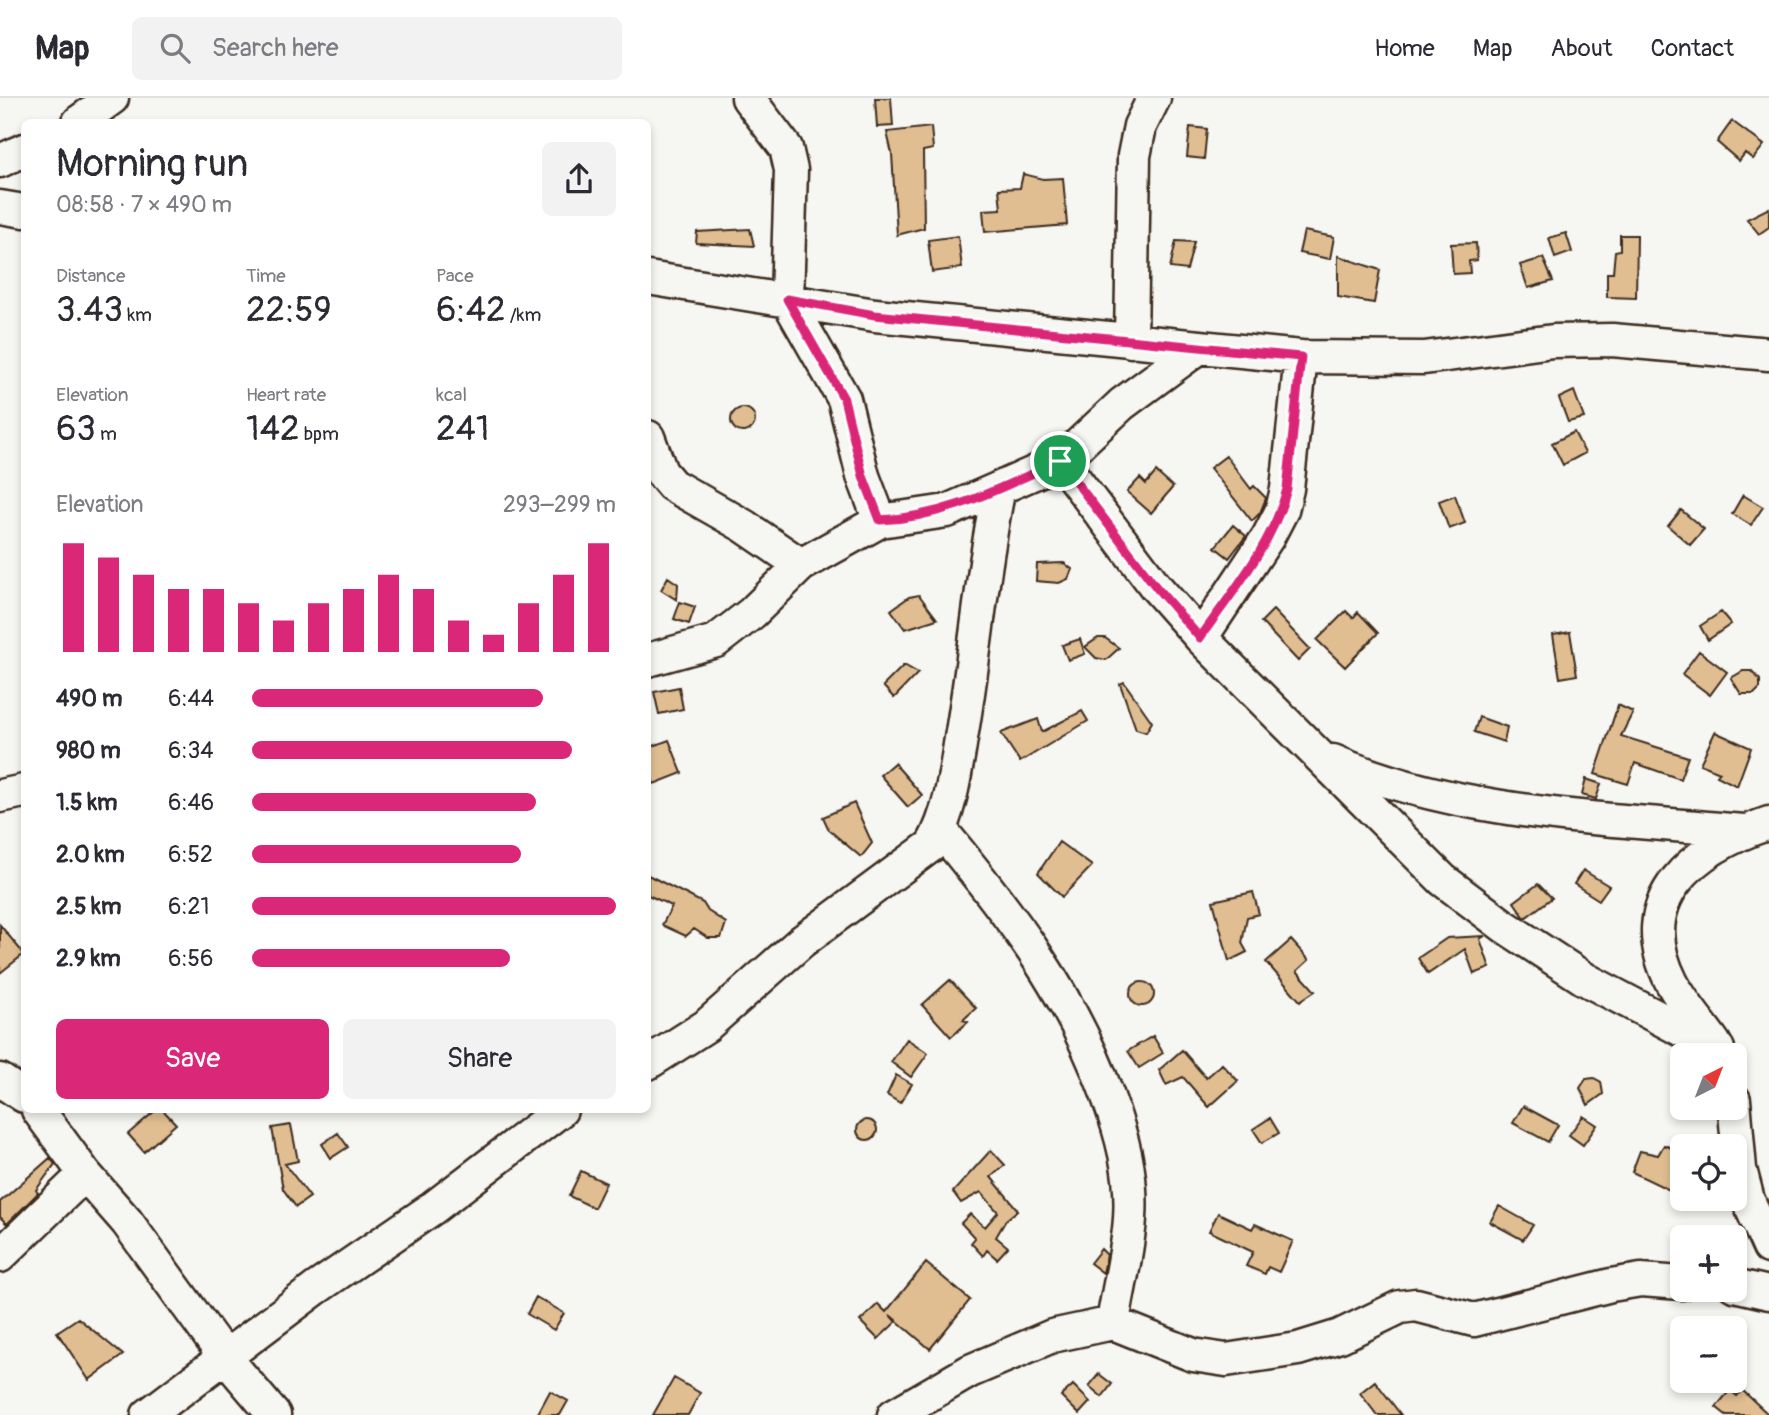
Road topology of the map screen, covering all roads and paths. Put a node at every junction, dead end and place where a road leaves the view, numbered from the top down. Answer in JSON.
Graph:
{"nodes":[{"id":1,"x":112,"y":98,"type":"edge"},
{"id":2,"x":748,"y":98,"type":"edge"},
{"id":3,"x":1154,"y":98,"type":"edge"},
{"id":4,"x":83,"y":119,"type":"edge"},
{"id":5,"x":21,"y":151,"type":"edge"},
{"id":6,"x":0,"y":161,"type":"edge"},
{"id":7,"x":0,"y":207,"type":"edge"},
{"id":8,"x":21,"y":210,"type":"edge"},
{"id":9,"x":651,"y":278,"type":"edge"},
{"id":10,"x":787,"y":299,"type":"junction"},
{"id":11,"x":1131,"y":341,"type":"junction"},
{"id":12,"x":1198,"y":348,"type":"junction"},
{"id":13,"x":1769,"y":354,"type":"edge"},
{"id":14,"x":1301,"y":357,"type":"junction"},
{"id":15,"x":651,"y":445,"type":"edge"},
{"id":16,"x":1060,"y":461,"type":"junction"},
{"id":17,"x":999,"y":488,"type":"junction"},
{"id":18,"x":880,"y":520,"type":"junction"},
{"id":19,"x":801,"y":565,"type":"junction"},
{"id":20,"x":1200,"y":638,"type":"junction"},
{"id":21,"x":651,"y":659,"type":"edge"},
{"id":22,"x":1319,"y":754,"type":"junction"},
{"id":23,"x":21,"y":792,"type":"edge"},
{"id":24,"x":0,"y":796,"type":"edge"},
{"id":25,"x":1756,"y":827,"type":"edge"},
{"id":26,"x":941,"y":830,"type":"junction"},
{"id":27,"x":1703,"y":1043,"type":"edge"},
{"id":28,"x":1714,"y":1043,"type":"edge"},
{"id":29,"x":651,"y":1061,"type":"edge"},
{"id":30,"x":0,"y":1080,"type":"edge"},
{"id":31,"x":21,"y":1095,"type":"edge"},
{"id":32,"x":40,"y":1113,"type":"edge"},
{"id":33,"x":557,"y":1113,"type":"edge"},
{"id":34,"x":1736,"y":1120,"type":"edge"},
{"id":35,"x":85,"y":1174,"type":"junction"},
{"id":36,"x":1769,"y":1247,"type":"edge"},
{"id":37,"x":0,"y":1256,"type":"edge"},
{"id":38,"x":1670,"y":1282,"type":"edge"},
{"id":39,"x":1747,"y":1288,"type":"edge"},
{"id":40,"x":1769,"y":1293,"type":"edge"},
{"id":41,"x":1113,"y":1323,"type":"junction"},
{"id":42,"x":224,"y":1356,"type":"junction"},
{"id":43,"x":148,"y":1415,"type":"edge"},
{"id":44,"x":274,"y":1415,"type":"edge"},
{"id":45,"x":894,"y":1415,"type":"edge"}],
"edges":[{"from":1,"to":4,"type":"street"},
{"from":2,"to":10,"type":"street"},
{"from":3,"to":11,"type":"street"},
{"from":5,"to":6,"type":"street"},
{"from":7,"to":8,"type":"street"},
{"from":9,"to":10,"type":"street"},
{"from":10,"to":11,"type":"street"},
{"from":10,"to":18,"type":"street"},
{"from":11,"to":12,"type":"street"},
{"from":12,"to":14,"type":"street"},
{"from":12,"to":16,"type":"street"},
{"from":13,"to":14,"type":"street"},
{"from":14,"to":20,"type":"street"},
{"from":15,"to":19,"type":"street"},
{"from":16,"to":17,"type":"street"},
{"from":16,"to":20,"type":"street"},
{"from":17,"to":18,"type":"street"},
{"from":17,"to":26,"type":"street"},
{"from":18,"to":19,"type":"street"},
{"from":19,"to":21,"type":"street"},
{"from":20,"to":22,"type":"street"},
{"from":22,"to":25,"type":"street"},
{"from":22,"to":27,"type":"street"},
{"from":23,"to":24,"type":"street"},
{"from":25,"to":28,"type":"street"},
{"from":26,"to":29,"type":"street"},
{"from":26,"to":41,"type":"street"},
{"from":30,"to":31,"type":"street"},
{"from":32,"to":35,"type":"street"},
{"from":33,"to":42,"type":"street"},
{"from":34,"to":36,"type":"street"},
{"from":35,"to":37,"type":"street"},
{"from":35,"to":42,"type":"street"},
{"from":38,"to":41,"type":"street"},
{"from":39,"to":40,"type":"street"},
{"from":41,"to":45,"type":"street"},
{"from":42,"to":43,"type":"street"},
{"from":42,"to":44,"type":"street"}]}
